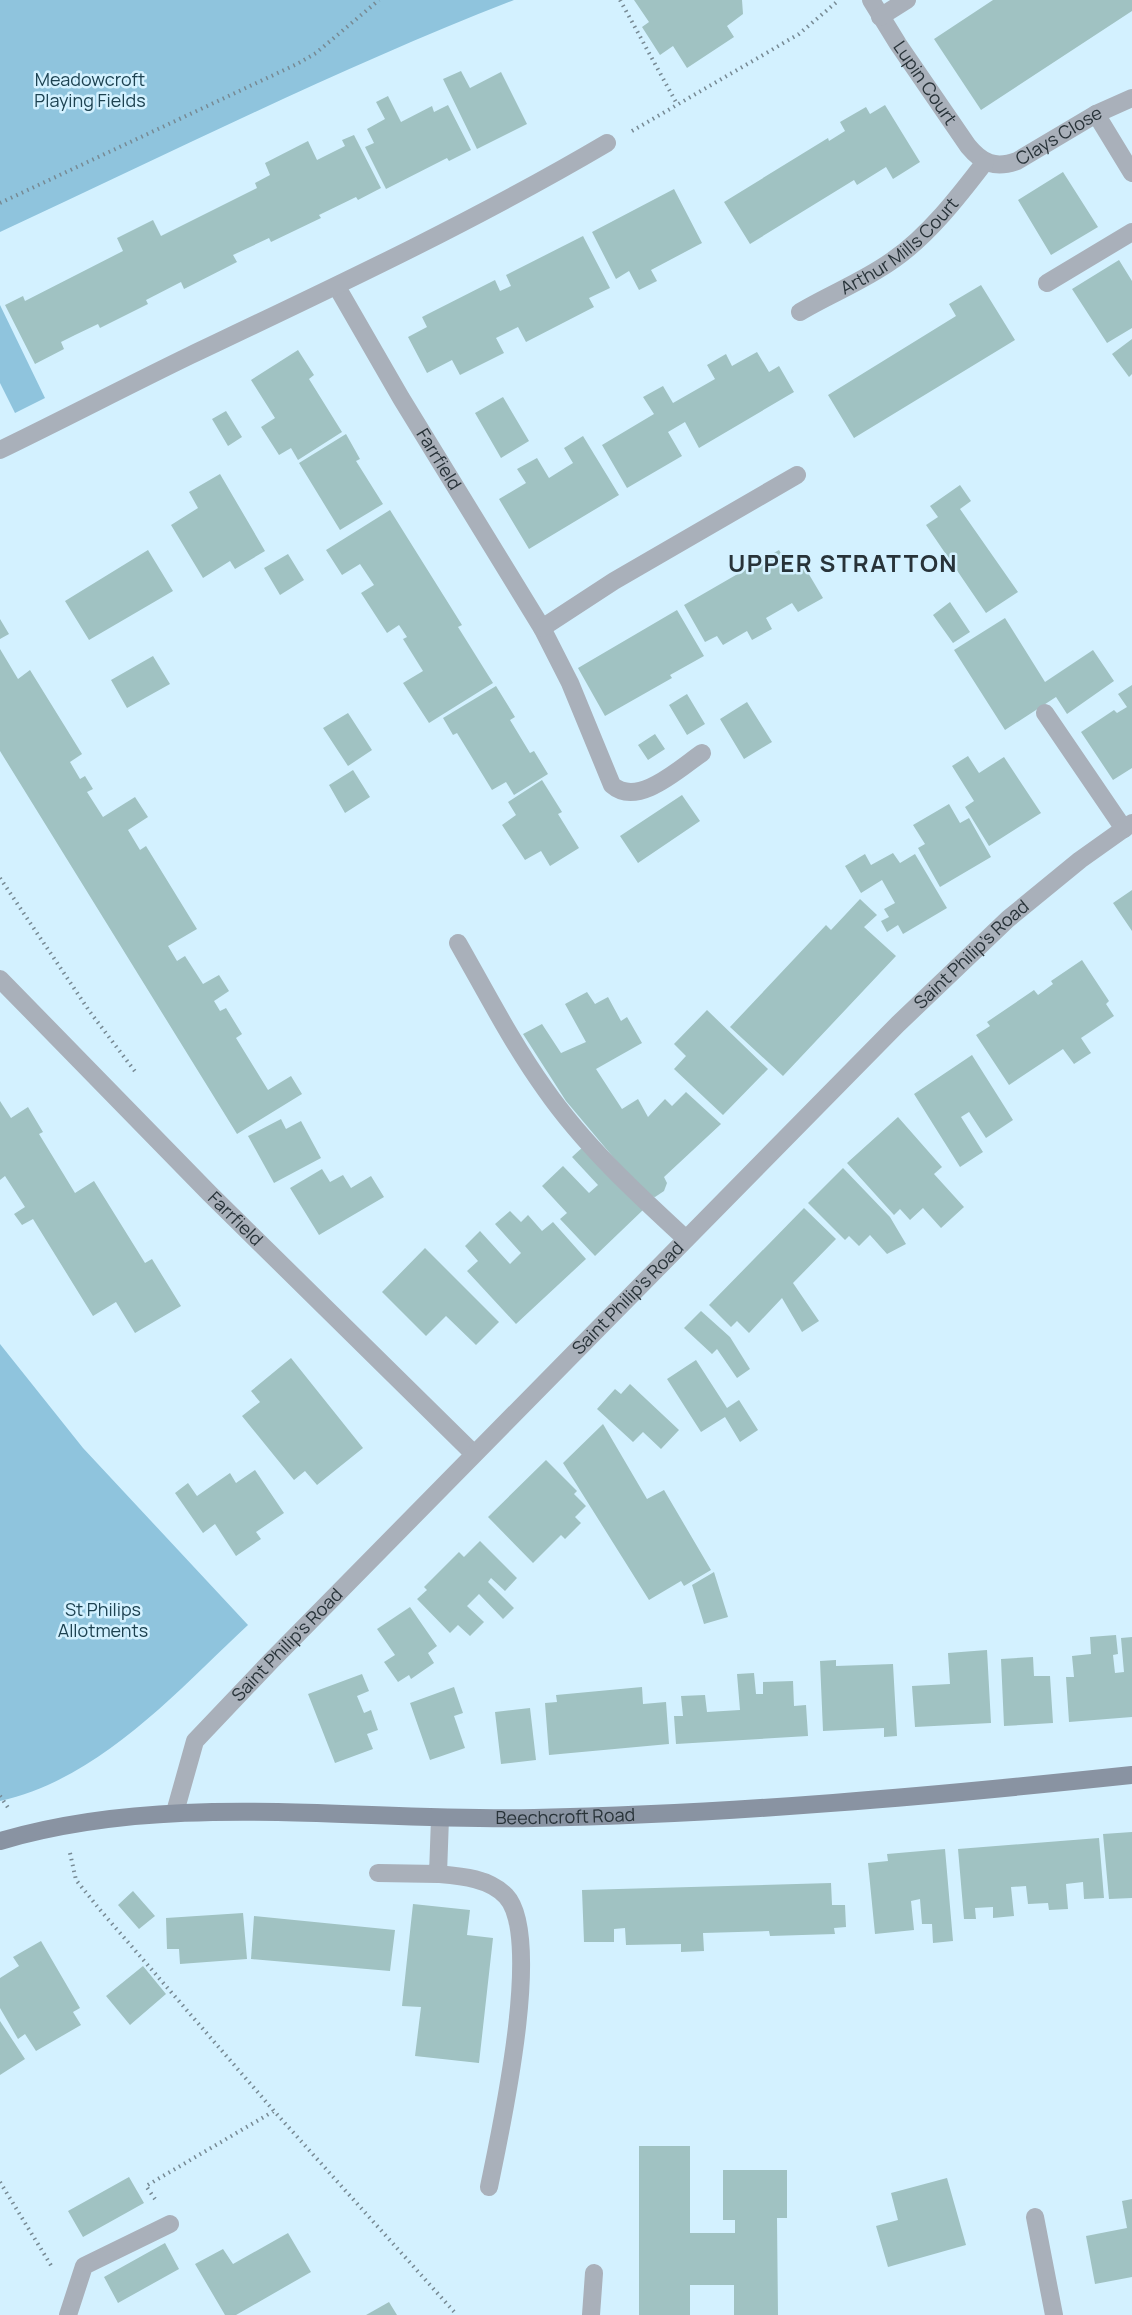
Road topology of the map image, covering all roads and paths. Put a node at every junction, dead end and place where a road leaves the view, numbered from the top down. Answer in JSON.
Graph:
{"nodes":[{"id":1,"x":379,"y":0,"type":"edge"},
{"id":2,"x":620,"y":0,"type":"edge"},
{"id":3,"x":839,"y":0,"type":"edge"},
{"id":4,"x":871,"y":0,"type":"edge"},
{"id":5,"x":907,"y":0,"type":"edge"},
{"id":6,"x":880,"y":16,"type":"junction"},
{"id":7,"x":1132,"y":98,"type":"edge"},
{"id":8,"x":677,"y":104,"type":"junction"},
{"id":9,"x":1096,"y":114,"type":"junction"},
{"id":10,"x":607,"y":143,"type":"joint"},
{"id":11,"x":985,"y":162,"type":"junction"},
{"id":12,"x":1132,"y":173,"type":"edge"},
{"id":13,"x":0,"y":203,"type":"edge"},
{"id":14,"x":1132,"y":232,"type":"edge"},
{"id":15,"x":1047,"y":283,"type":"dead end"},
{"id":16,"x":337,"y":287,"type":"junction"},
{"id":17,"x":800,"y":312,"type":"dead end"},
{"id":18,"x":0,"y":450,"type":"edge"},
{"id":19,"x":797,"y":475,"type":"dead end"},
{"id":20,"x":542,"y":628,"type":"junction"},
{"id":21,"x":1045,"y":713,"type":"dead end"},
{"id":22,"x":702,"y":753,"type":"dead end"},
{"id":23,"x":1128,"y":826,"type":"edge"},
{"id":24,"x":0,"y":878,"type":"edge"},
{"id":25,"x":458,"y":943,"type":"dead end"},
{"id":26,"x":0,"y":979,"type":"edge"},
{"id":27,"x":144,"y":1083,"type":"dead end"},
{"id":28,"x":686,"y":1239,"type":"junction"},
{"id":29,"x":474,"y":1454,"type":"junction"},
{"id":30,"x":1132,"y":1775,"type":"edge"},
{"id":31,"x":175,"y":1812,"type":"junction"},
{"id":32,"x":440,"y":1818,"type":"junction"},
{"id":33,"x":0,"y":1841,"type":"edge"},
{"id":34,"x":72,"y":1862,"type":"dead end"},
{"id":35,"x":378,"y":1873,"type":"dead end"},
{"id":36,"x":438,"y":1874,"type":"junction"},
{"id":37,"x":274,"y":2111,"type":"junction"},
{"id":38,"x":0,"y":2182,"type":"edge"},
{"id":39,"x":489,"y":2187,"type":"dead end"},
{"id":40,"x":1035,"y":2217,"type":"dead end"},
{"id":41,"x":170,"y":2224,"type":"joint"},
{"id":42,"x":594,"y":2273,"type":"dead end"},
{"id":43,"x":71,"y":2308,"type":"edge"},
{"id":44,"x":457,"y":2315,"type":"edge"},
{"id":45,"x":591,"y":2315,"type":"edge"},
{"id":46,"x":1054,"y":2315,"type":"edge"}],
"edges":[{"from":1,"to":13,"type":"path"},
{"from":2,"to":8,"type":"path"},
{"from":3,"to":8,"type":"path"},
{"from":4,"to":6,"type":"street","name":"Lupin Court"},
{"from":5,"to":6,"type":"street"},
{"from":6,"to":11,"type":"street","name":"Lupin Court"},
{"from":7,"to":9,"type":"street","name":"Clays Close"},
{"from":8,"to":10,"type":"path"},
{"from":9,"to":11,"type":"street","name":"Clays Close"},
{"from":9,"to":12,"type":"street"},
{"from":10,"to":16,"type":"street"},
{"from":11,"to":17,"type":"street","name":"Arthur Mills Court"},
{"from":14,"to":15,"type":"street"},
{"from":16,"to":18,"type":"street"},
{"from":16,"to":20,"type":"street","name":"Farrfield"},
{"from":19,"to":20,"type":"street"},
{"from":20,"to":22,"type":"street","name":"Farrfield"},
{"from":21,"to":23,"type":"street"},
{"from":23,"to":28,"type":"street","name":"Saint Philip's Road"},
{"from":24,"to":27,"type":"path"},
{"from":25,"to":28,"type":"street"},
{"from":26,"to":29,"type":"street","name":"Farrfield"},
{"from":28,"to":29,"type":"street","name":"Saint Philip's Road"},
{"from":29,"to":31,"type":"street","name":"Saint Philip's Road"},
{"from":30,"to":32,"type":"main road","name":"Beechcroft Road"},
{"from":31,"to":32,"type":"main road","name":"Beechcroft Road"},
{"from":31,"to":33,"type":"main road","name":"Beechcroft Road"},
{"from":32,"to":36,"type":"street"},
{"from":34,"to":37,"type":"path"},
{"from":35,"to":36,"type":"street"},
{"from":36,"to":39,"type":"street"},
{"from":37,"to":41,"type":"path"},
{"from":37,"to":44,"type":"path"},
{"from":38,"to":43,"type":"path"},
{"from":40,"to":46,"type":"street"},
{"from":41,"to":43,"type":"street"},
{"from":42,"to":45,"type":"street"}]}
